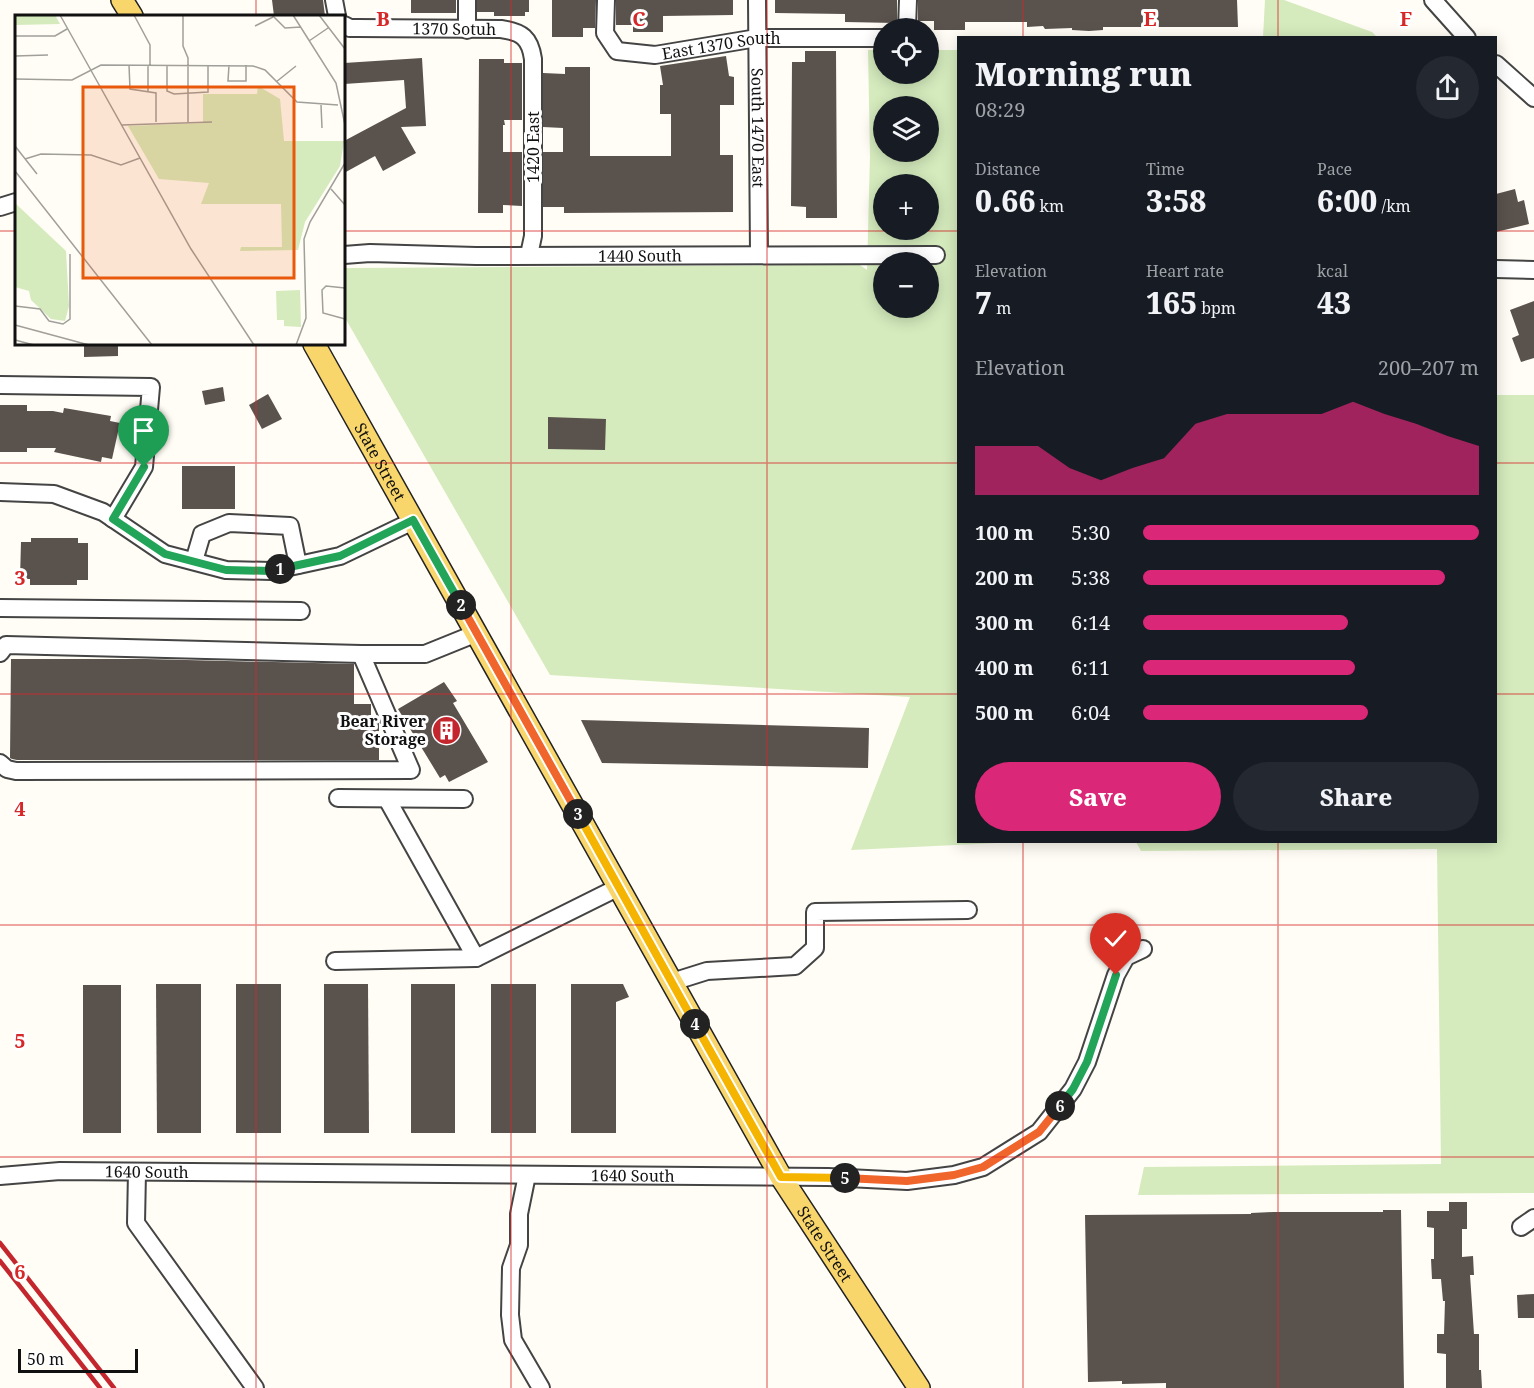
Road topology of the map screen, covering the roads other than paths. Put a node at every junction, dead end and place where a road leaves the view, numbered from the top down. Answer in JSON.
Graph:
{"nodes":[{"id":1,"x":122,"y":0,"type":"edge"},
{"id":2,"x":334,"y":0,"type":"edge"},
{"id":3,"x":467,"y":0,"type":"edge"},
{"id":4,"x":606,"y":0,"type":"edge"},
{"id":5,"x":757,"y":0,"type":"edge"},
{"id":6,"x":908,"y":0,"type":"edge"},
{"id":7,"x":1433,"y":0,"type":"edge"},
{"id":8,"x":131,"y":15,"type":"edge"},
{"id":9,"x":337,"y":15,"type":"edge"},
{"id":10,"x":908,"y":18,"type":"edge"},
{"id":11,"x":345,"y":26,"type":"edge"},
{"id":12,"x":467,"y":30,"type":"junction"},
{"id":13,"x":1465,"y":36,"type":"edge"},
{"id":14,"x":757,"y":38,"type":"junction"},
{"id":15,"x":873,"y":38,"type":"edge"},
{"id":16,"x":526,"y":39,"type":"joint"},
{"id":17,"x":1497,"y":65,"type":"edge"},
{"id":18,"x":1534,"y":98,"type":"edge"},
{"id":19,"x":15,"y":202,"type":"edge"},
{"id":20,"x":0,"y":207,"type":"edge"},
{"id":21,"x":759,"y":254,"type":"junction"},
{"id":22,"x":345,"y":255,"type":"edge"},
{"id":23,"x":529,"y":255,"type":"junction"},
{"id":24,"x":873,"y":255,"type":"edge"},
{"id":25,"x":1497,"y":269,"type":"edge"},
{"id":26,"x":1534,"y":270,"type":"edge"},
{"id":27,"x":315,"y":345,"type":"edge"},
{"id":28,"x":0,"y":385,"type":"edge"},
{"id":29,"x":0,"y":492,"type":"edge"},
{"id":30,"x":113,"y":519,"type":"junction"},
{"id":31,"x":413,"y":520,"type":"junction"},
{"id":32,"x":194,"y":561,"type":"junction"},
{"id":33,"x":298,"y":565,"type":"junction"},
{"id":34,"x":0,"y":609,"type":"edge"},
{"id":35,"x":301,"y":611,"type":"dead end"},
{"id":36,"x":477,"y":633,"type":"junction"},
{"id":37,"x":0,"y":653,"type":"edge"},
{"id":38,"x":361,"y":654,"type":"junction"},
{"id":39,"x":0,"y":763,"type":"edge"},
{"id":40,"x":338,"y":798,"type":"dead end"},
{"id":41,"x":387,"y":799,"type":"junction"},
{"id":42,"x":464,"y":799,"type":"dead end"},
{"id":43,"x":619,"y":887,"type":"junction"},
{"id":44,"x":968,"y":910,"type":"dead end"},
{"id":45,"x":1143,"y":949,"type":"dead end"},
{"id":46,"x":476,"y":958,"type":"junction"},
{"id":47,"x":335,"y":961,"type":"dead end"},
{"id":48,"x":672,"y":982,"type":"junction"},
{"id":49,"x":137,"y":1172,"type":"junction"},
{"id":50,"x":527,"y":1175,"type":"junction"},
{"id":51,"x":0,"y":1176,"type":"edge"},
{"id":52,"x":781,"y":1177,"type":"junction"},
{"id":53,"x":915,"y":1387,"type":"edge"},
{"id":54,"x":255,"y":1388,"type":"edge"},
{"id":55,"x":541,"y":1388,"type":"edge"}],
"edges":[{"from":1,"to":8,"type":"main road"},
{"from":2,"to":9,"type":"street"},
{"from":3,"to":12,"type":"street"},
{"from":4,"to":14,"type":"street","name":"East 1370 South"},
{"from":5,"to":14,"type":"street","name":"South 1470 East"},
{"from":6,"to":10,"type":"street"},
{"from":7,"to":13,"type":"street"},
{"from":11,"to":12,"type":"street","name":"1370 Sotuh"},
{"from":12,"to":16,"type":"street","name":"1370 Sotuh"},
{"from":14,"to":15,"type":"street","name":"East 1370 South"},
{"from":14,"to":21,"type":"street","name":"South 1470 East"},
{"from":16,"to":23,"type":"street","name":"1420 East"},
{"from":17,"to":18,"type":"street"},
{"from":19,"to":20,"type":"street"},
{"from":21,"to":23,"type":"street","name":"1440 South"},
{"from":21,"to":24,"type":"street","name":"1440 South"},
{"from":22,"to":23,"type":"street","name":"1440 South"},
{"from":25,"to":26,"type":"street"},
{"from":27,"to":31,"type":"main road","name":"State Street"},
{"from":28,"to":30,"type":"street"},
{"from":29,"to":30,"type":"street"},
{"from":30,"to":32,"type":"street"},
{"from":31,"to":33,"type":"street"},
{"from":31,"to":36,"type":"main road","name":"State Street"},
{"from":32,"to":33,"type":"street"},
{"from":32,"to":33,"type":"street"},
{"from":34,"to":35,"type":"street"},
{"from":36,"to":38,"type":"street"},
{"from":36,"to":43,"type":"main road","name":"State Street"},
{"from":37,"to":38,"type":"street"},
{"from":38,"to":39,"type":"street"},
{"from":40,"to":41,"type":"street"},
{"from":41,"to":42,"type":"street"},
{"from":41,"to":46,"type":"street"},
{"from":43,"to":46,"type":"street"},
{"from":43,"to":48,"type":"main road","name":"State Street"},
{"from":44,"to":48,"type":"street"},
{"from":45,"to":52,"type":"street","name":"1640 South"},
{"from":46,"to":47,"type":"street"},
{"from":48,"to":52,"type":"main road","name":"State Street"},
{"from":49,"to":50,"type":"street","name":"1640 South"},
{"from":49,"to":51,"type":"street","name":"1640 South"},
{"from":49,"to":54,"type":"street"},
{"from":50,"to":52,"type":"street","name":"1640 South"},
{"from":50,"to":55,"type":"street"},
{"from":52,"to":53,"type":"main road","name":"State Street"}]}
